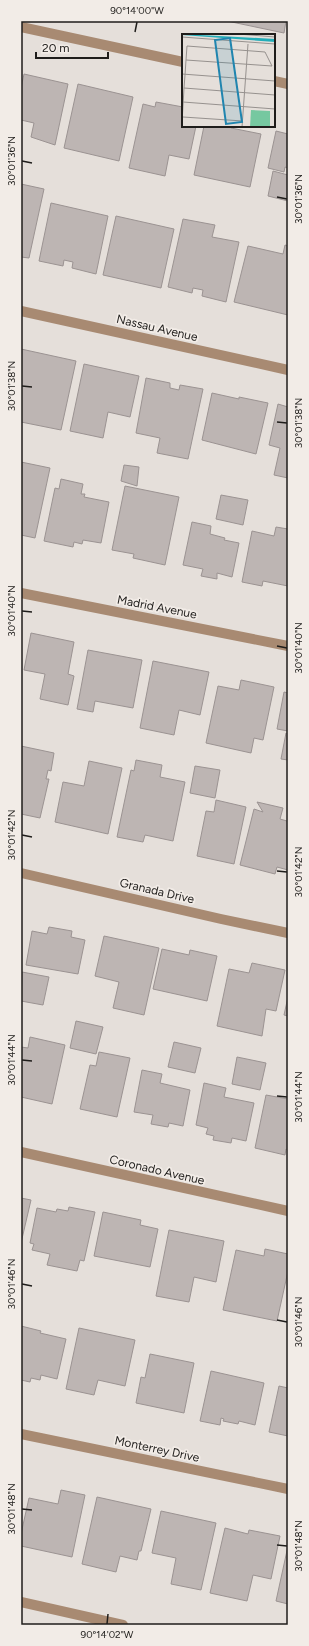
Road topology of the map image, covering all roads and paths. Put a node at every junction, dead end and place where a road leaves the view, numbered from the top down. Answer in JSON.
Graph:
{"nodes":[{"id":1,"x":21,"y":27,"type":"edge"},
{"id":2,"x":182,"y":62,"type":"edge"},
{"id":3,"x":275,"y":81,"type":"edge"},
{"id":4,"x":288,"y":84,"type":"edge"},
{"id":5,"x":21,"y":310,"type":"edge"},
{"id":6,"x":288,"y":370,"type":"edge"},
{"id":7,"x":21,"y":593,"type":"edge"},
{"id":8,"x":288,"y":646,"type":"edge"},
{"id":9,"x":21,"y":873,"type":"edge"},
{"id":10,"x":288,"y":933,"type":"edge"},
{"id":11,"x":21,"y":1152,"type":"edge"},
{"id":12,"x":288,"y":1211,"type":"edge"},
{"id":13,"x":21,"y":1434,"type":"edge"},
{"id":14,"x":288,"y":1489,"type":"edge"},
{"id":15,"x":21,"y":1602,"type":"edge"},
{"id":16,"x":123,"y":1625,"type":"edge"}],
"edges":[{"from":1,"to":2,"type":"street"},
{"from":3,"to":4,"type":"street"},
{"from":5,"to":6,"type":"street","name":"Nassau Avenue"},
{"from":7,"to":8,"type":"street","name":"Madrid Avenue"},
{"from":9,"to":10,"type":"street","name":"Granada Drive"},
{"from":11,"to":12,"type":"street","name":"Coronado Avenue"},
{"from":13,"to":14,"type":"street","name":"Monterrey Drive"},
{"from":15,"to":16,"type":"street"}]}
